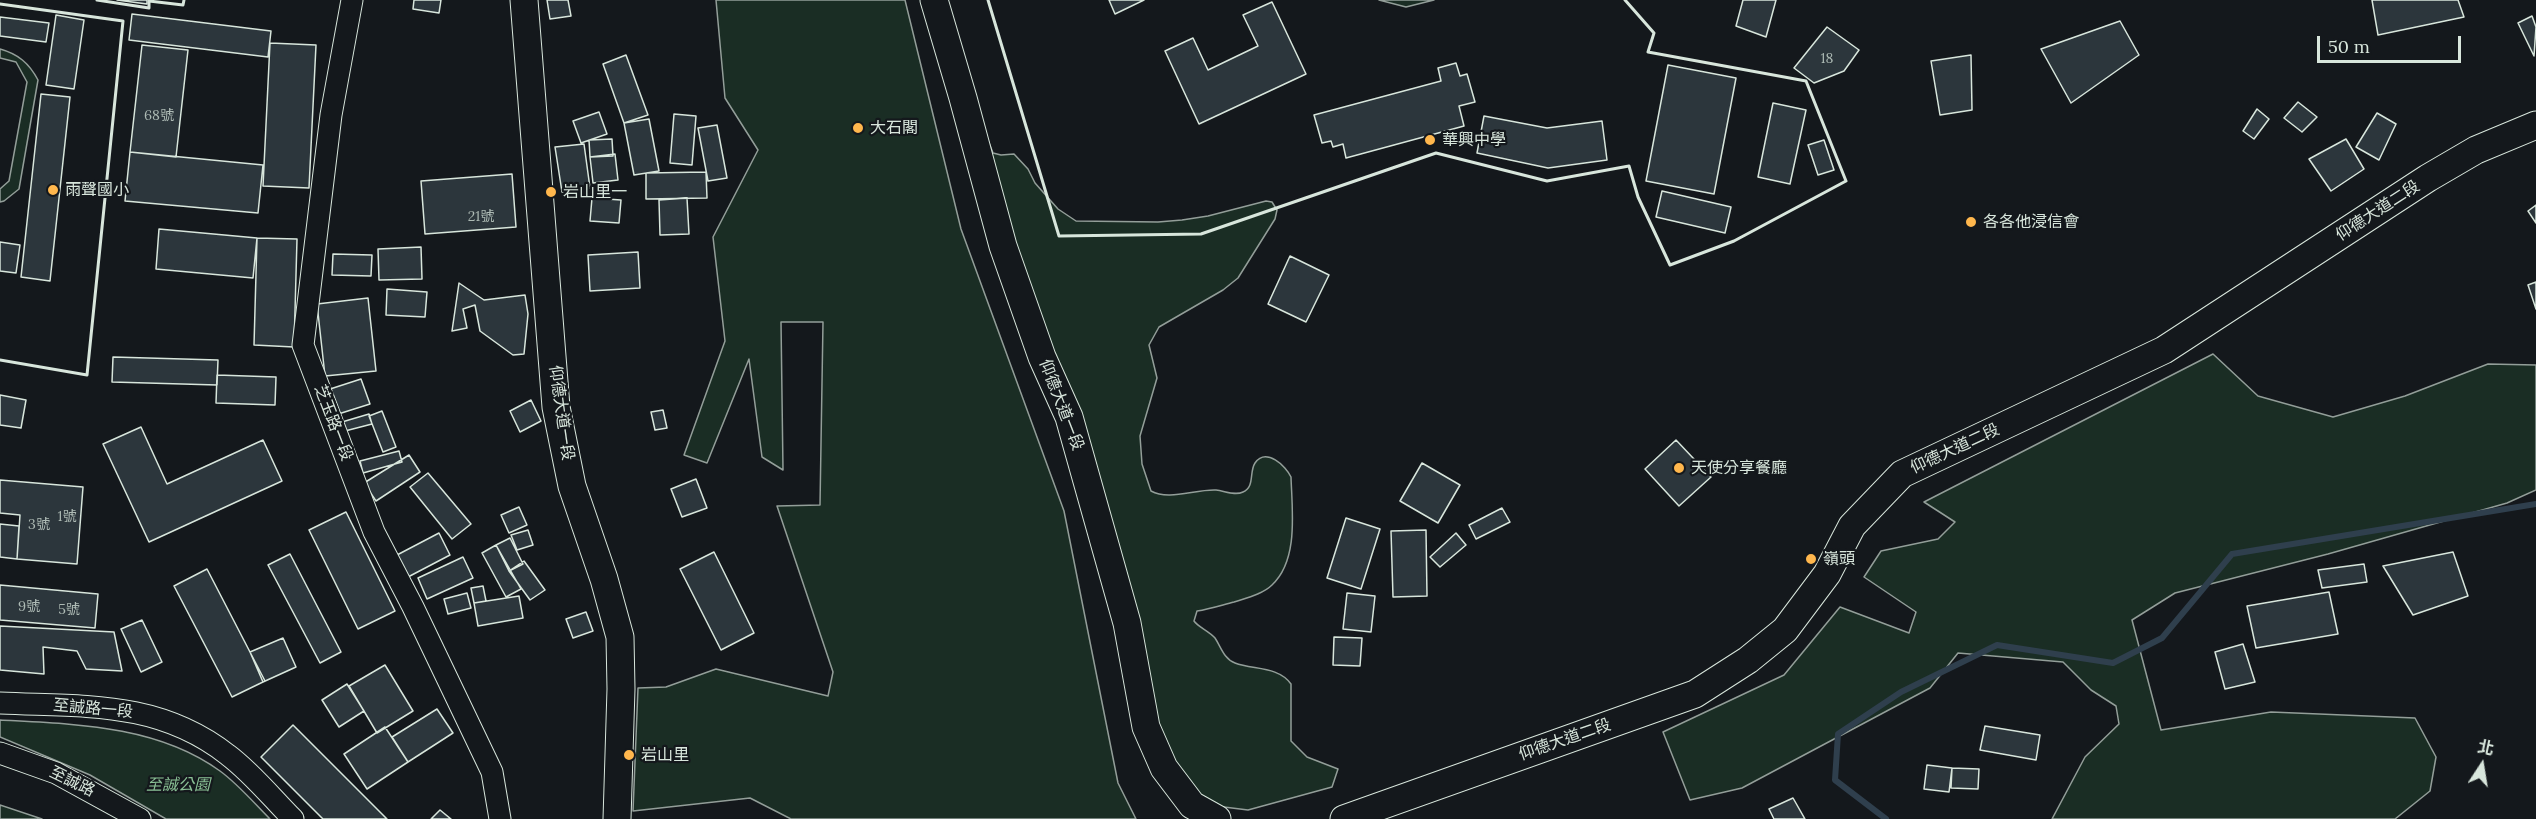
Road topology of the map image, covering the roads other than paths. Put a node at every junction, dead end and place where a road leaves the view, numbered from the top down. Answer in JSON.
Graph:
{"nodes":[{"id":1,"x":352,"y":0,"type":"edge"},
{"id":2,"x":524,"y":0,"type":"edge"},
{"id":3,"x":934,"y":0,"type":"edge"},
{"id":4,"x":2536,"y":125,"type":"edge"},
{"id":5,"x":0,"y":703,"type":"edge"},
{"id":6,"x":0,"y":753,"type":"edge"},
{"id":7,"x":1194,"y":812,"type":"edge"},
{"id":8,"x":140,"y":819,"type":"edge"},
{"id":9,"x":294,"y":819,"type":"edge"},
{"id":10,"x":500,"y":819,"type":"edge"},
{"id":11,"x":617,"y":819,"type":"edge"},
{"id":12,"x":1217,"y":819,"type":"edge"},
{"id":13,"x":1344,"y":819,"type":"edge"}],
"edges":[{"from":1,"to":10,"type":"street","name":"芝玉路一段"},
{"from":2,"to":11,"type":"main road","name":"仰德大道一段"},
{"from":3,"to":7,"type":"main road","name":"仰德大道一段"},
{"from":4,"to":13,"type":"main road","name":"仰德大道二段"},
{"from":5,"to":9,"type":"street","name":"至誠路一段"},
{"from":6,"to":8,"type":"street","name":"至誠路"},
{"from":7,"to":12,"type":"main road"}]}
